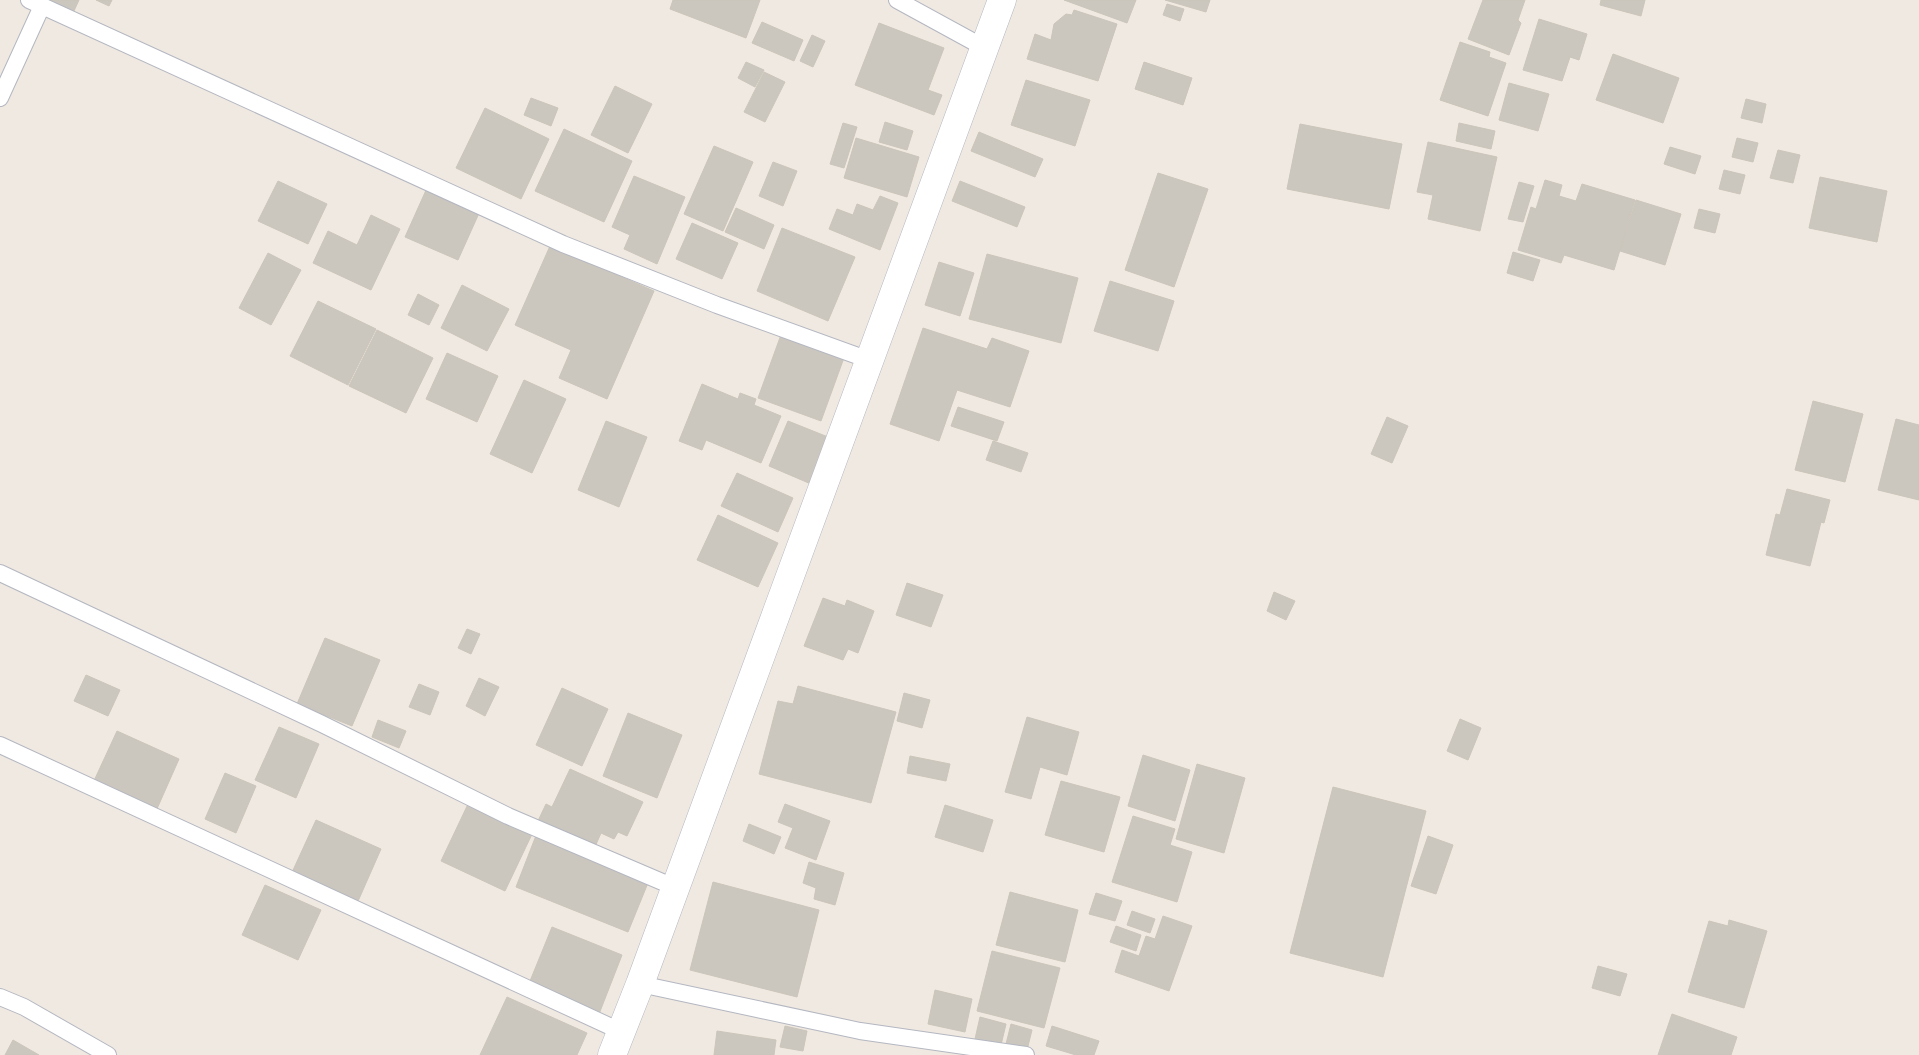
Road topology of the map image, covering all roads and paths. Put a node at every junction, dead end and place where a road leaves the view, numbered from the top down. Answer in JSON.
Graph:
{"nodes":[{"id":1,"x":897,"y":0,"type":"edge"},
{"id":2,"x":1002,"y":0,"type":"edge"},
{"id":3,"x":36,"y":3,"type":"edge"},
{"id":4,"x":983,"y":47,"type":"junction"},
{"id":5,"x":0,"y":98,"type":"edge"},
{"id":6,"x":869,"y":360,"type":"junction"},
{"id":7,"x":0,"y":573,"type":"edge"},
{"id":8,"x":0,"y":745,"type":"edge"},
{"id":9,"x":674,"y":887,"type":"junction"},
{"id":10,"x":640,"y":984,"type":"junction"},
{"id":11,"x":0,"y":997,"type":"edge"},
{"id":12,"x":616,"y":1043,"type":"edge"},
{"id":13,"x":108,"y":1055,"type":"edge"},
{"id":14,"x":1026,"y":1055,"type":"edge"}],
"edges":[{"from":1,"to":4,"type":"lane"},
{"from":2,"to":4,"type":"street"},
{"from":3,"to":5,"type":"lane"},
{"from":3,"to":6,"type":"lane"},
{"from":4,"to":6,"type":"street"},
{"from":6,"to":9,"type":"street"},
{"from":7,"to":9,"type":"lane"},
{"from":8,"to":12,"type":"lane"},
{"from":9,"to":10,"type":"street"},
{"from":10,"to":12,"type":"street"},
{"from":10,"to":14,"type":"lane"},
{"from":11,"to":13,"type":"lane"}]}
